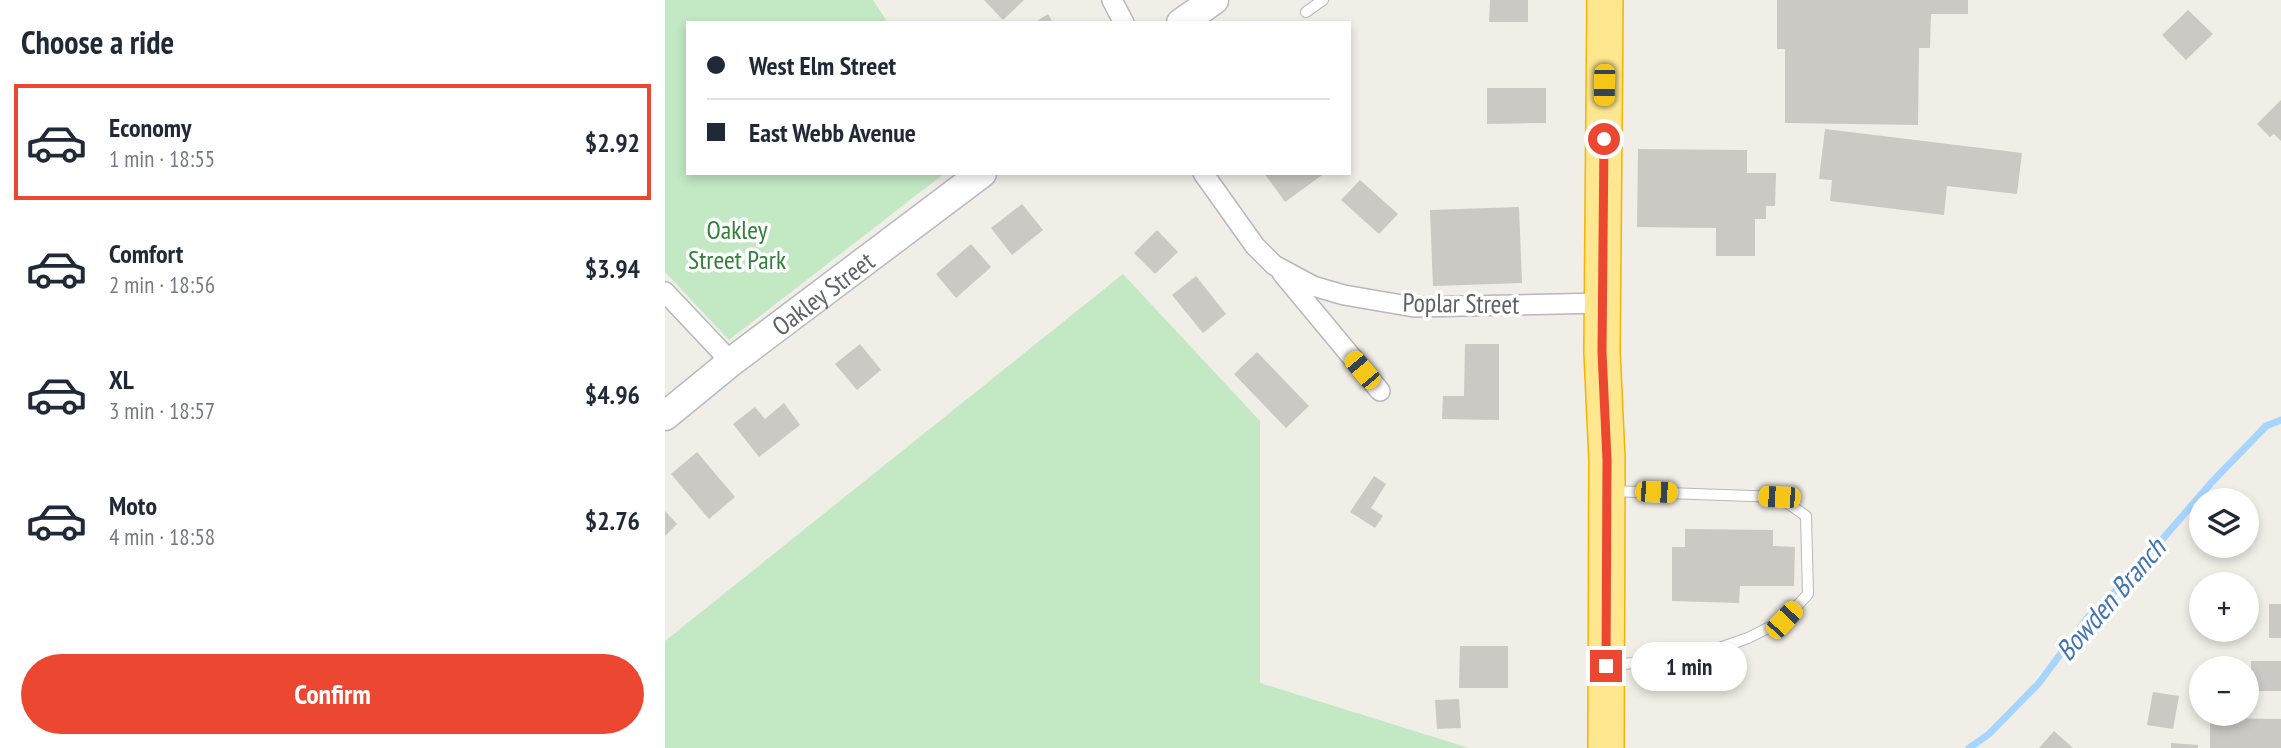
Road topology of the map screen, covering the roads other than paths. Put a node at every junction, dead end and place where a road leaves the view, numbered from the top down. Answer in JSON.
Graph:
{"nodes":[{"id":1,"x":1112,"y":0,"type":"edge"},
{"id":2,"x":1214,"y":0,"type":"edge"},
{"id":3,"x":1323,"y":0,"type":"edge"},
{"id":4,"x":1605,"y":0,"type":"edge"},
{"id":5,"x":1306,"y":12,"type":"dead end"},
{"id":6,"x":1123,"y":21,"type":"edge"},
{"id":7,"x":1184,"y":21,"type":"edge"},
{"id":8,"x":979,"y":175,"type":"edge"},
{"id":9,"x":1204,"y":175,"type":"edge"},
{"id":10,"x":1274,"y":264,"type":"junction"},
{"id":11,"x":665,"y":292,"type":"edge"},
{"id":12,"x":1603,"y":303,"type":"junction"},
{"id":13,"x":731,"y":362,"type":"junction"},
{"id":14,"x":1380,"y":391,"type":"dead end"},
{"id":15,"x":665,"y":415,"type":"edge"},
{"id":16,"x":1607,"y":490,"type":"junction"},
{"id":17,"x":1606,"y":666,"type":"junction"},
{"id":18,"x":1606,"y":748,"type":"edge"}],
"edges":[{"from":1,"to":6,"type":"street"},
{"from":2,"to":7,"type":"street"},
{"from":3,"to":5,"type":"lane"},
{"from":4,"to":12,"type":"highway"},
{"from":8,"to":13,"type":"street","name":"Oakley Street"},
{"from":9,"to":10,"type":"street","name":"Poplar Street"},
{"from":10,"to":12,"type":"street","name":"Poplar Street"},
{"from":10,"to":14,"type":"street"},
{"from":11,"to":13,"type":"street"},
{"from":12,"to":16,"type":"highway"},
{"from":13,"to":15,"type":"street","name":"Oakley Street"},
{"from":16,"to":17,"type":"highway"},
{"from":16,"to":17,"type":"lane"},
{"from":17,"to":18,"type":"highway"}]}
